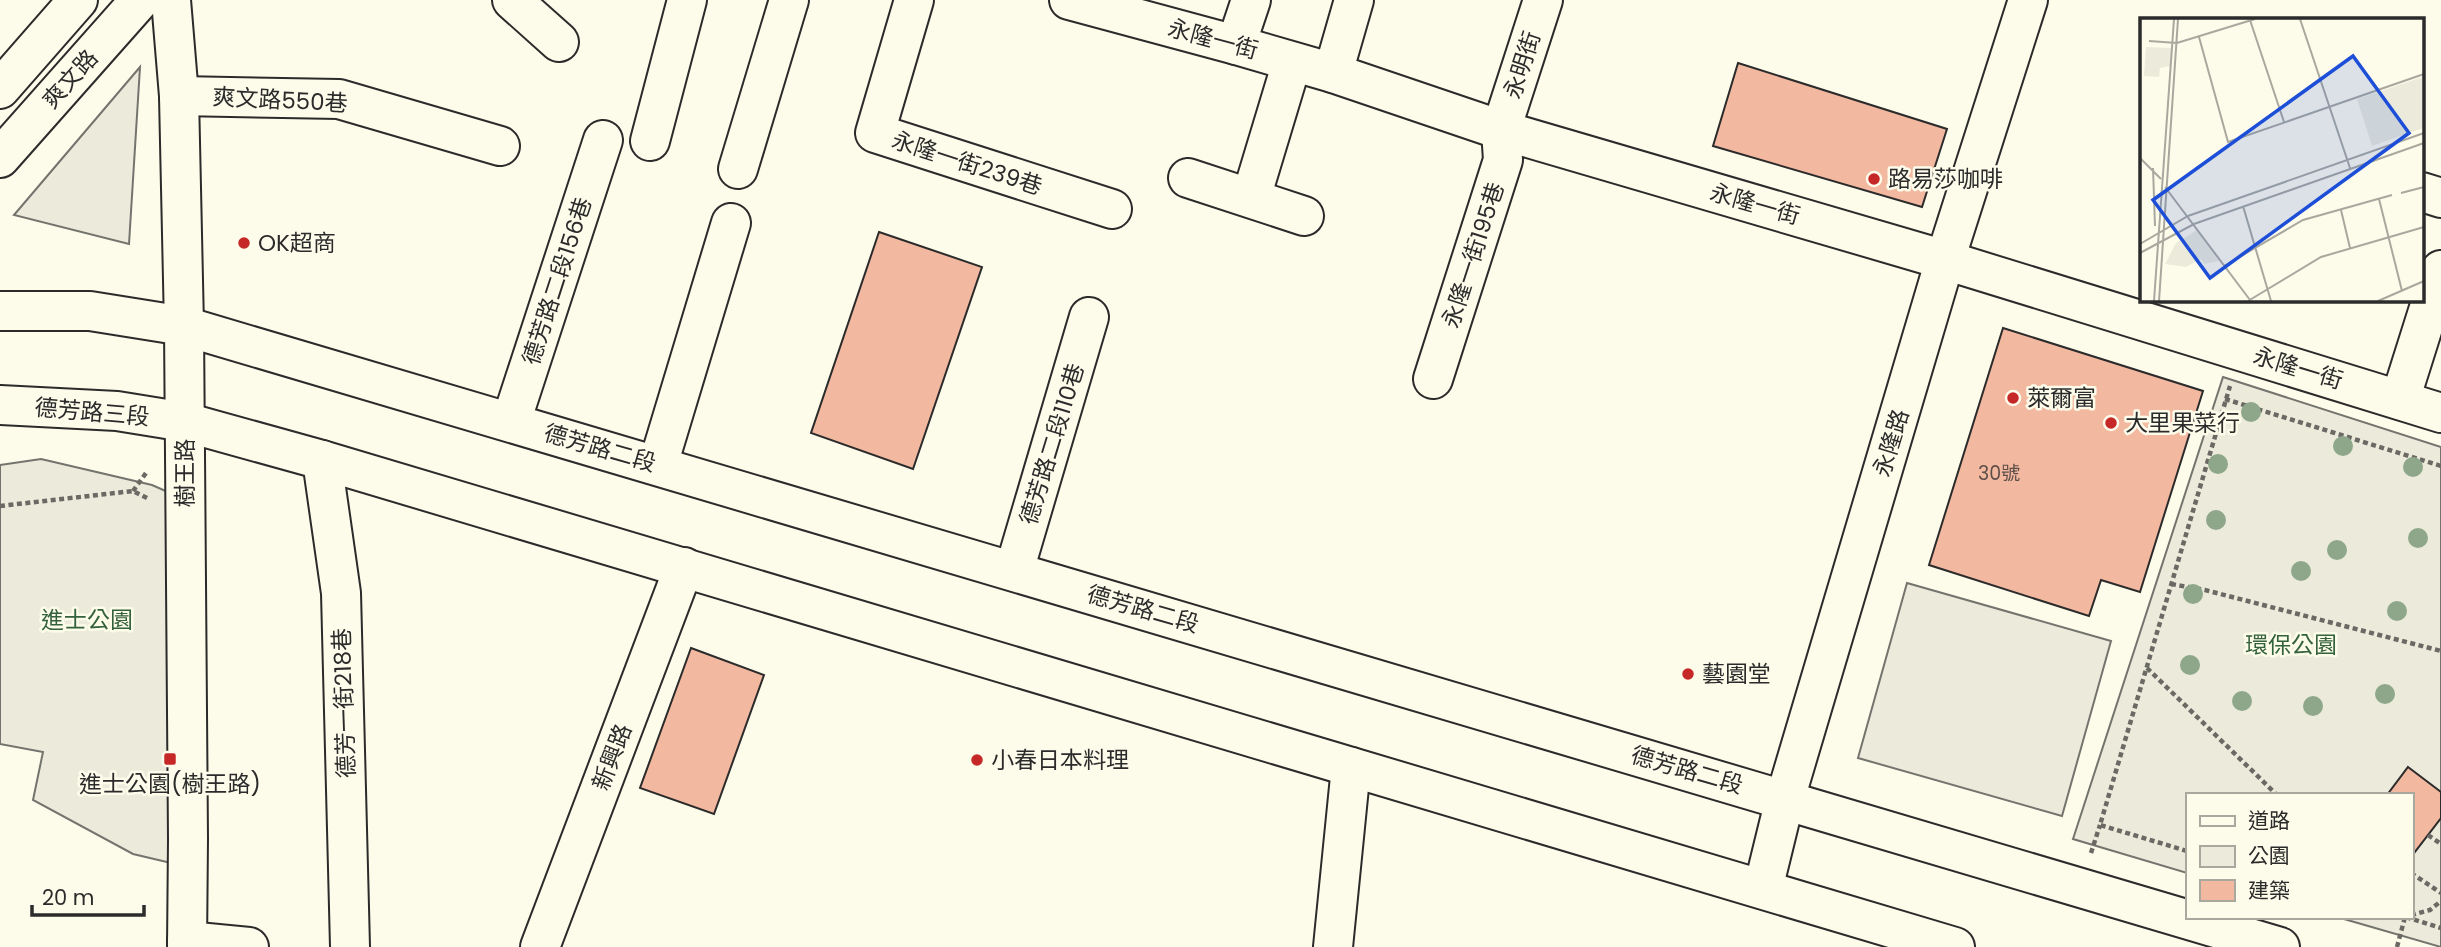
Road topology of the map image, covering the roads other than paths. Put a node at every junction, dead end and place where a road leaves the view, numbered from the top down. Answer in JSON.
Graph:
{"nodes":[{"id":1,"x":78,"y":0,"type":"edge"},
{"id":2,"x":140,"y":0,"type":"edge"},
{"id":3,"x":171,"y":0,"type":"edge"},
{"id":4,"x":512,"y":0,"type":"edge"},
{"id":5,"x":687,"y":0,"type":"edge"},
{"id":6,"x":789,"y":0,"type":"edge"},
{"id":7,"x":914,"y":0,"type":"edge"},
{"id":8,"x":1069,"y":0,"type":"edge"},
{"id":9,"x":1251,"y":0,"type":"edge"},
{"id":10,"x":1354,"y":0,"type":"edge"},
{"id":11,"x":1543,"y":0,"type":"edge"},
{"id":12,"x":2028,"y":0,"type":"edge"},
{"id":13,"x":559,"y":42,"type":"dead end"},
{"id":14,"x":1236,"y":45,"type":"junction"},
{"id":15,"x":1292,"y":62,"type":"junction"},
{"id":16,"x":1333,"y":73,"type":"junction"},
{"id":17,"x":0,"y":89,"type":"edge"},
{"id":18,"x":179,"y":96,"type":"junction"},
{"id":19,"x":1501,"y":130,"type":"junction"},
{"id":20,"x":603,"y":140,"type":"dead end"},
{"id":21,"x":650,"y":141,"type":"dead end"},
{"id":22,"x":500,"y":146,"type":"dead end"},
{"id":23,"x":0,"y":158,"type":"edge"},
{"id":24,"x":738,"y":169,"type":"dead end"},
{"id":25,"x":1188,"y":178,"type":"dead end"},
{"id":26,"x":2424,"y":193,"type":"edge"},
{"id":27,"x":1251,"y":198,"type":"junction"},
{"id":28,"x":2441,"y":198,"type":"edge"},
{"id":29,"x":1112,"y":209,"type":"dead end"},
{"id":30,"x":1304,"y":216,"type":"dead end"},
{"id":31,"x":731,"y":222,"type":"dead end"},
{"id":32,"x":1945,"y":260,"type":"junction"},
{"id":33,"x":2441,"y":270,"type":"edge"},
{"id":34,"x":0,"y":311,"type":"edge"},
{"id":35,"x":1089,"y":317,"type":"dead end"},
{"id":36,"x":184,"y":326,"type":"junction"},
{"id":37,"x":1433,"y":379,"type":"dead end"},
{"id":38,"x":2400,"y":400,"type":"junction"},
{"id":39,"x":0,"y":405,"type":"edge"},
{"id":40,"x":2441,"y":413,"type":"edge"},
{"id":41,"x":185,"y":422,"type":"junction"},
{"id":42,"x":511,"y":422,"type":"junction"},
{"id":43,"x":322,"y":460,"type":"junction"},
{"id":44,"x":658,"y":465,"type":"junction"},
{"id":45,"x":684,"y":568,"type":"junction"},
{"id":46,"x":1014,"y":571,"type":"junction"},
{"id":47,"x":1351,"y":767,"type":"junction"},
{"id":48,"x":1785,"y":799,"type":"junction"},
{"id":49,"x":1763,"y":889,"type":"junction"},
{"id":50,"x":2186,"y":919,"type":"edge"},
{"id":51,"x":2186,"y":919,"type":"edge"},
{"id":52,"x":187,"y":944,"type":"edge"},
{"id":53,"x":249,"y":947,"type":"edge"},
{"id":54,"x":350,"y":947,"type":"edge"},
{"id":55,"x":540,"y":947,"type":"edge"},
{"id":56,"x":1334,"y":947,"type":"edge"},
{"id":57,"x":1955,"y":947,"type":"edge"},
{"id":58,"x":2280,"y":947,"type":"edge"}],
"edges":[{"from":1,"to":17,"type":"street","name":"爽文路"},
{"from":2,"to":23,"type":"street","name":"爽文路"},
{"from":3,"to":18,"type":"street","name":"樹王路"},
{"from":4,"to":13,"type":"street"},
{"from":5,"to":21,"type":"street"},
{"from":6,"to":24,"type":"street"},
{"from":7,"to":29,"type":"street","name":"永隆一街239巷"},
{"from":8,"to":14,"type":"street","name":"永隆一街"},
{"from":9,"to":14,"type":"street"},
{"from":10,"to":16,"type":"street"},
{"from":11,"to":19,"type":"street","name":"永明街"},
{"from":12,"to":32,"type":"street","name":"永隆路"},
{"from":14,"to":15,"type":"street","name":"永隆一街"},
{"from":15,"to":16,"type":"street","name":"永隆一街"},
{"from":15,"to":27,"type":"street"},
{"from":16,"to":19,"type":"street","name":"永隆一街"},
{"from":18,"to":22,"type":"street","name":"爽文路550巷"},
{"from":18,"to":36,"type":"street","name":"樹王路"},
{"from":19,"to":32,"type":"street","name":"永隆一街"},
{"from":19,"to":37,"type":"street","name":"永隆一街195巷"},
{"from":20,"to":42,"type":"street","name":"德芳路二段156巷"},
{"from":25,"to":27,"type":"street"},
{"from":26,"to":28,"type":"street"},
{"from":27,"to":30,"type":"street"},
{"from":31,"to":44,"type":"street"},
{"from":32,"to":38,"type":"street","name":"永隆一街"},
{"from":32,"to":48,"type":"street","name":"永隆路"},
{"from":33,"to":38,"type":"street"},
{"from":34,"to":36,"type":"street","name":"德芳路二段"},
{"from":35,"to":46,"type":"street","name":"德芳路二段110巷"},
{"from":36,"to":41,"type":"street","name":"樹王路"},
{"from":36,"to":42,"type":"street","name":"德芳路二段"},
{"from":38,"to":40,"type":"street","name":"永隆一街"},
{"from":39,"to":41,"type":"street","name":"德芳路三段"},
{"from":41,"to":43,"type":"street"},
{"from":41,"to":52,"type":"street","name":"樹王路"},
{"from":42,"to":44,"type":"street","name":"德芳路二段"},
{"from":43,"to":45,"type":"street"},
{"from":43,"to":54,"type":"street","name":"德芳一街218巷"},
{"from":44,"to":46,"type":"street","name":"德芳路二段"},
{"from":45,"to":47,"type":"street"},
{"from":45,"to":55,"type":"street","name":"新興路"},
{"from":46,"to":48,"type":"street","name":"德芳路二段"},
{"from":47,"to":49,"type":"street"},
{"from":47,"to":56,"type":"street"},
{"from":48,"to":49,"type":"street","name":"永隆路"},
{"from":48,"to":51,"type":"street","name":"德芳路二段"},
{"from":49,"to":57,"type":"street"},
{"from":50,"to":58,"type":"street","name":"德芳路二段"},
{"from":52,"to":53,"type":"street"}]}
